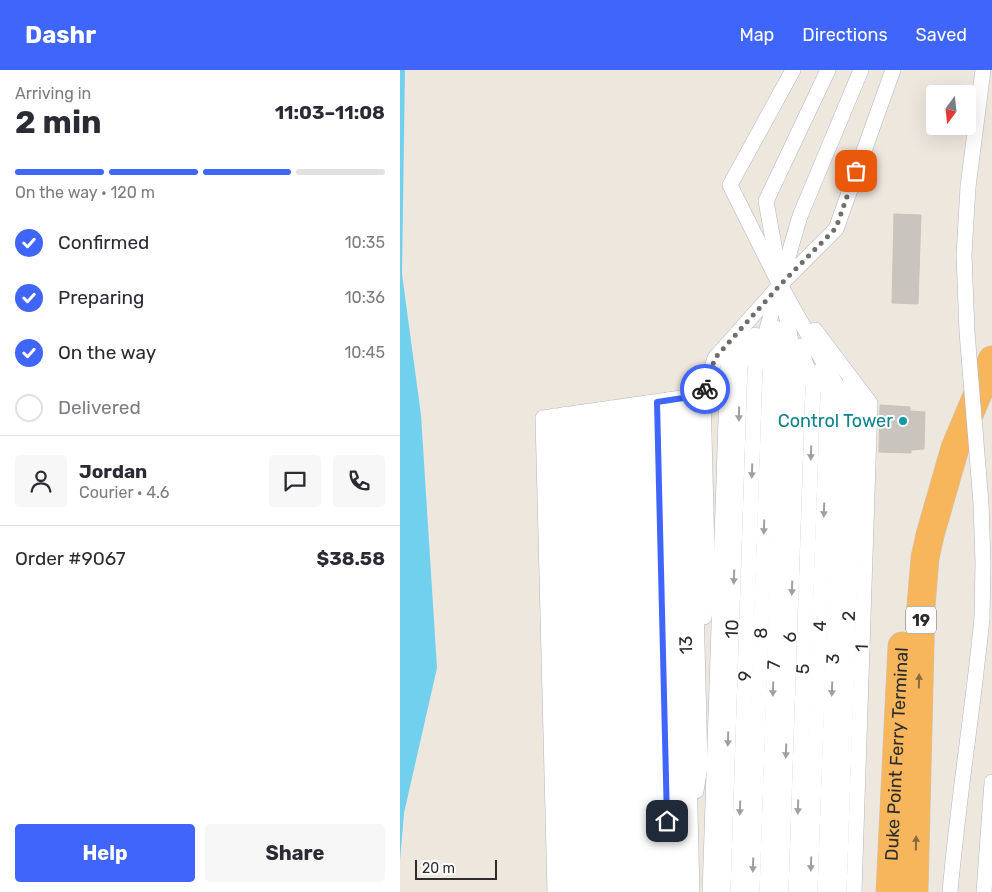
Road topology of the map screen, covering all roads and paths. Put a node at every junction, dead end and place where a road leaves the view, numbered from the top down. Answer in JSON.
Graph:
{"nodes":[{"id":1,"x":793,"y":70,"type":"edge"},
{"id":2,"x":828,"y":70,"type":"edge"},
{"id":3,"x":860,"y":70,"type":"edge"},
{"id":4,"x":893,"y":70,"type":"edge"},
{"id":5,"x":983,"y":70,"type":"edge"},
{"id":6,"x":780,"y":285,"type":"junction"},
{"id":7,"x":992,"y":360,"type":"edge"},
{"id":8,"x":806,"y":384,"type":"junction"},
{"id":9,"x":623,"y":407,"type":"junction"},
{"id":10,"x":955,"y":448,"type":"junction"},
{"id":11,"x":698,"y":655,"type":"junction"},
{"id":12,"x":992,"y":782,"type":"edge"},
{"id":13,"x":690,"y":819,"type":"junction"},
{"id":14,"x":555,"y":892,"type":"edge"},
{"id":15,"x":566,"y":892,"type":"edge"},
{"id":16,"x":578,"y":892,"type":"edge"},
{"id":17,"x":589,"y":892,"type":"edge"},
{"id":18,"x":600,"y":892,"type":"edge"},
{"id":19,"x":612,"y":892,"type":"edge"},
{"id":20,"x":623,"y":892,"type":"edge"},
{"id":21,"x":635,"y":892,"type":"edge"},
{"id":22,"x":646,"y":892,"type":"edge"},
{"id":23,"x":658,"y":892,"type":"edge"},
{"id":24,"x":669,"y":892,"type":"edge"},
{"id":25,"x":681,"y":892,"type":"edge"},
{"id":26,"x":692,"y":892,"type":"edge"},
{"id":27,"x":710,"y":892,"type":"edge"},
{"id":28,"x":723,"y":892,"type":"edge"},
{"id":29,"x":738,"y":892,"type":"edge"},
{"id":30,"x":752,"y":892,"type":"edge"},
{"id":31,"x":767,"y":892,"type":"edge"},
{"id":32,"x":781,"y":892,"type":"edge"},
{"id":33,"x":796,"y":892,"type":"edge"},
{"id":34,"x":810,"y":892,"type":"edge"},
{"id":35,"x":825,"y":892,"type":"edge"},
{"id":36,"x":839,"y":892,"type":"edge"},
{"id":37,"x":854,"y":892,"type":"edge"},
{"id":38,"x":890,"y":892,"type":"edge"},
{"id":39,"x":914,"y":892,"type":"edge"},
{"id":40,"x":950,"y":892,"type":"edge"},
{"id":41,"x":984,"y":892,"type":"edge"}],
"edges":[{"from":1,"to":6,"type":"lane"},
{"from":2,"to":6,"type":"lane"},
{"from":3,"to":6,"type":"lane"},
{"from":4,"to":6,"type":"lane"},
{"from":5,"to":40,"type":"lane","bridge":true},
{"from":6,"to":8,"type":"lane"},
{"from":6,"to":8,"type":"lane"},
{"from":6,"to":8,"type":"lane"},
{"from":6,"to":8,"type":"lane"},
{"from":6,"to":8,"type":"lane"},
{"from":6,"to":9,"type":"lane"},
{"from":6,"to":27,"type":"lane"},
{"from":7,"to":10,"type":"highway","name":"Duke Point Ferry Terminal","number":"19"},
{"from":8,"to":28,"type":"lane","name":"10","one_way":true},
{"from":8,"to":29,"type":"lane","name":"9","one_way":true},
{"from":8,"to":30,"type":"lane","name":"8","one_way":true},
{"from":8,"to":31,"type":"lane","name":"7","one_way":true},
{"from":8,"to":32,"type":"lane","name":"6","one_way":true},
{"from":8,"to":33,"type":"lane","name":"5","one_way":true},
{"from":8,"to":34,"type":"lane","name":"4","one_way":true},
{"from":8,"to":35,"type":"lane","name":"3","one_way":true},
{"from":8,"to":36,"type":"lane","name":"2"},
{"from":8,"to":37,"type":"lane","name":"1"},
{"from":9,"to":11,"type":"lane"},
{"from":9,"to":11,"type":"lane"},
{"from":9,"to":13,"type":"lane","name":"13"},
{"from":9,"to":14,"type":"lane"},
{"from":9,"to":15,"type":"lane"},
{"from":9,"to":16,"type":"lane"},
{"from":9,"to":17,"type":"lane"},
{"from":9,"to":18,"type":"lane"},
{"from":9,"to":19,"type":"lane"},
{"from":9,"to":20,"type":"lane"},
{"from":9,"to":21,"type":"lane"},
{"from":9,"to":22,"type":"lane"},
{"from":9,"to":23,"type":"lane"},
{"from":9,"to":24,"type":"lane"},
{"from":9,"to":25,"type":"lane"},
{"from":10,"to":38,"type":"highway","name":"Duke Point Ferry Terminal","number":"19"},
{"from":39,"to":10,"type":"highway","name":"Duke Point Ferry Terminal","number":"19","one_way":true},
{"from":11,"to":13,"type":"lane"},
{"from":12,"to":41,"type":"lane"},
{"from":13,"to":26,"type":"lane","name":"13"}]}
